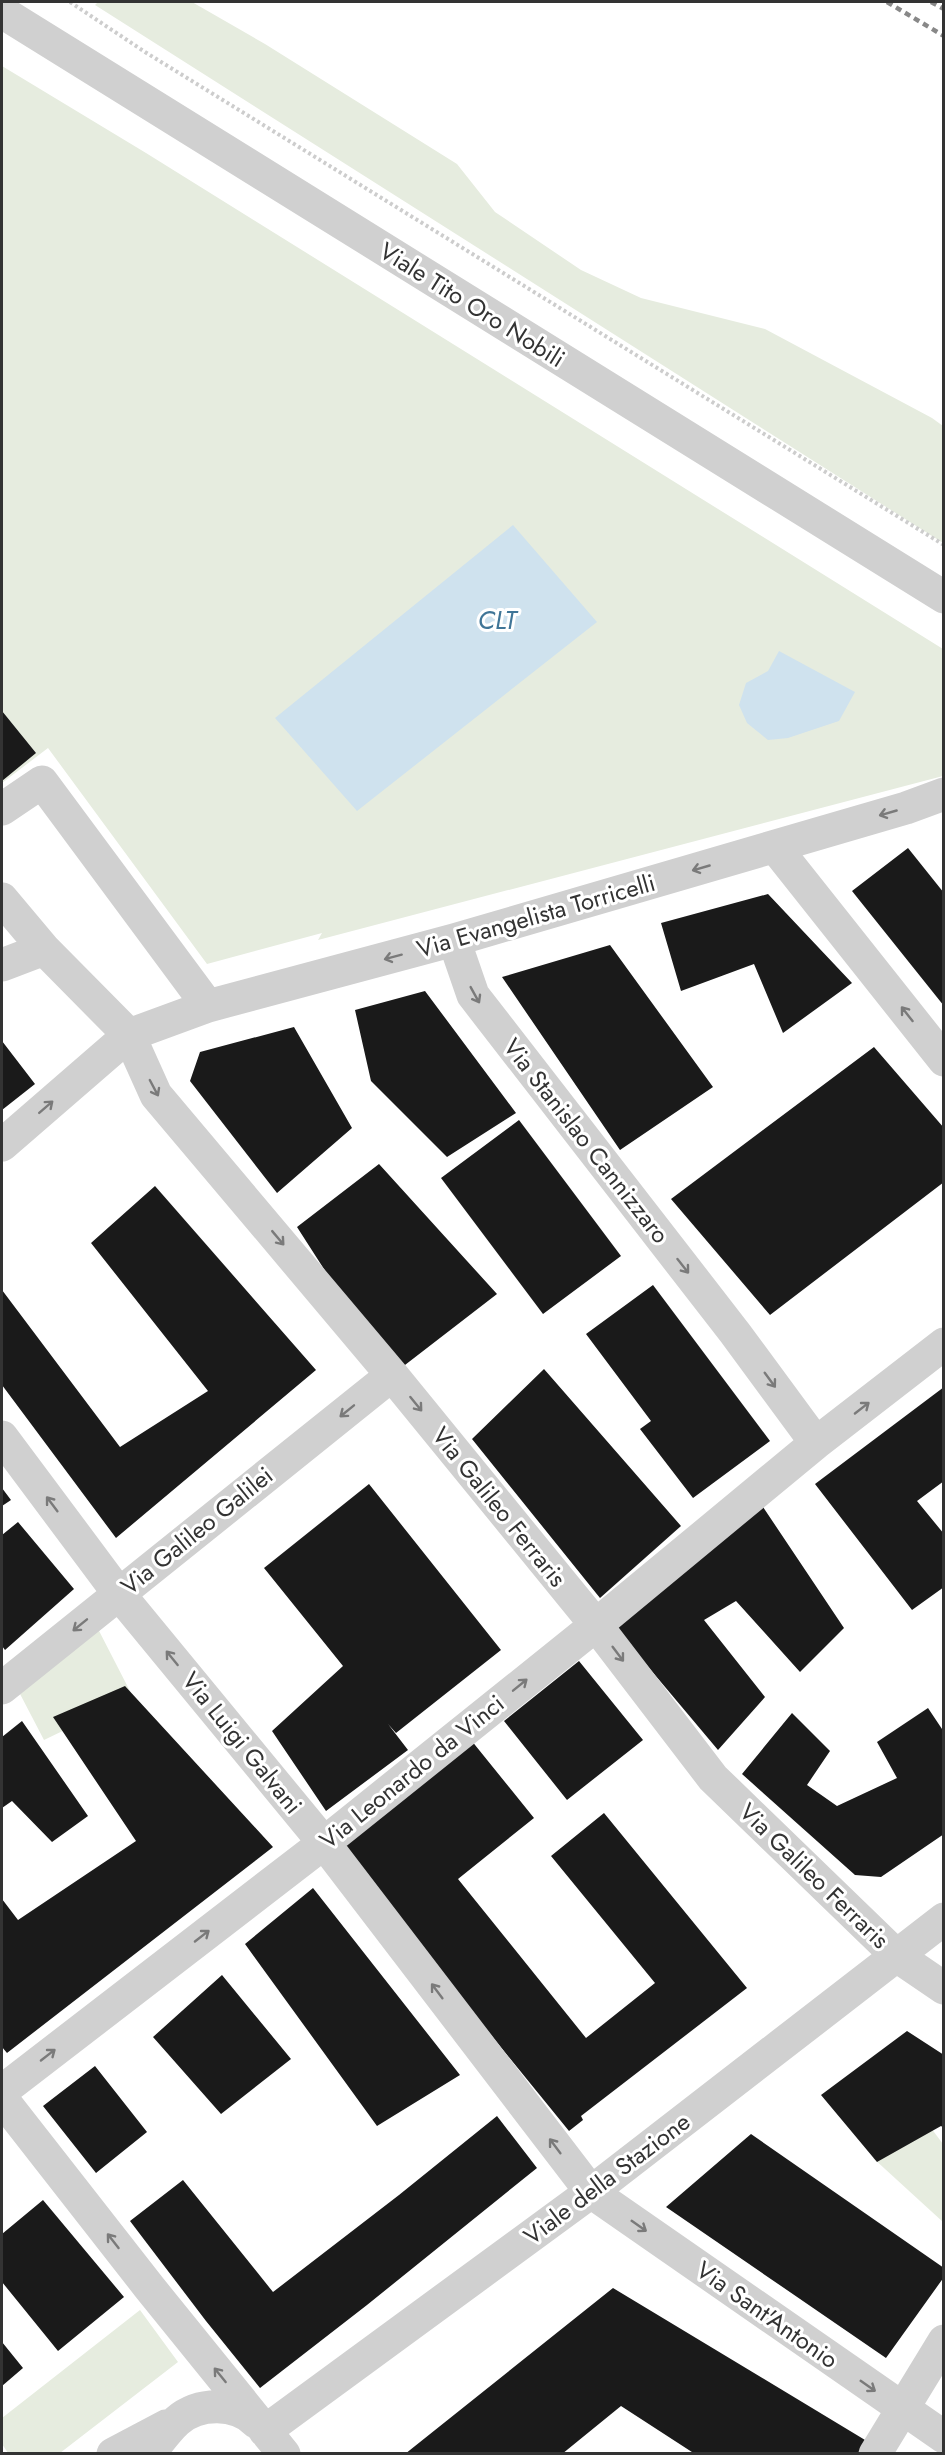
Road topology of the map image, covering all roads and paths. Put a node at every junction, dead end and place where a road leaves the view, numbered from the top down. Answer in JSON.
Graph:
{"nodes":[{"id":1,"x":70,"y":2,"type":"edge"},
{"id":2,"x":6,"y":15,"type":"edge"},
{"id":3,"x":944,"y":545,"type":"edge"},
{"id":4,"x":944,"y":597,"type":"edge"},
{"id":5,"x":944,"y":794,"type":"edge"},
{"id":6,"x":2,"y":809,"type":"edge"},
{"id":7,"x":775,"y":847,"type":"junction"},
{"id":8,"x":2,"y":899,"type":"edge"},
{"id":9,"x":454,"y":940,"type":"junction"},
{"id":10,"x":44,"y":949,"type":"junction"},
{"id":11,"x":2,"y":965,"type":"edge"},
{"id":12,"x":208,"y":1006,"type":"junction"},
{"id":13,"x":129,"y":1035,"type":"junction"},
{"id":14,"x":944,"y":1060,"type":"edge"},
{"id":15,"x":2,"y":1145,"type":"edge"},
{"id":16,"x":944,"y":1344,"type":"edge"},
{"id":17,"x":392,"y":1374,"type":"junction"},
{"id":18,"x":2,"y":1437,"type":"edge"},
{"id":19,"x":816,"y":1443,"type":"junction"},
{"id":20,"x":119,"y":1594,"type":"junction"},
{"id":21,"x":596,"y":1625,"type":"junction"},
{"id":22,"x":2,"y":1688,"type":"edge"},
{"id":23,"x":324,"y":1843,"type":"junction"},
{"id":24,"x":944,"y":1919,"type":"edge"},
{"id":25,"x":897,"y":1956,"type":"junction"},
{"id":26,"x":944,"y":1988,"type":"edge"},
{"id":27,"x":2,"y":2091,"type":"edge"},
{"id":28,"x":2,"y":2099,"type":"edge"},
{"id":29,"x":591,"y":2192,"type":"junction"},
{"id":30,"x":944,"y":2341,"type":"edge"},
{"id":31,"x":901,"y":2408,"type":"junction"},
{"id":32,"x":178,"y":2420,"type":"junction"},
{"id":33,"x":944,"y":2437,"type":"edge"},
{"id":34,"x":275,"y":2446,"type":"edge"},
{"id":35,"x":113,"y":2454,"type":"edge"},
{"id":36,"x":149,"y":2454,"type":"edge"},
{"id":37,"x":875,"y":2454,"type":"edge"}],
"edges":[{"from":1,"to":3,"type":"path"},
{"from":2,"to":4,"type":"street","name":"Viale Tito Oro Nobili"},
{"from":5,"to":7,"type":"street","name":"Via Evangelista Torricelli","one_way":true},
{"from":6,"to":12,"type":"street"},
{"from":7,"to":9,"type":"street","name":"Via Evangelista Torricelli","one_way":true},
{"from":14,"to":7,"type":"street","one_way":true},
{"from":8,"to":10,"type":"street"},
{"from":9,"to":12,"type":"street","name":"Via Evangelista Torricelli","one_way":true},
{"from":9,"to":19,"type":"street","name":"Via Stanislao Cannizzaro","one_way":true},
{"from":10,"to":11,"type":"street"},
{"from":10,"to":13,"type":"street"},
{"from":12,"to":13,"type":"street","name":"Via Evangelista Torricelli"},
{"from":15,"to":13,"type":"street","one_way":true},
{"from":13,"to":17,"type":"street","name":"Via Galileo Ferraris","one_way":true},
{"from":19,"to":16,"type":"street","name":"Via Leonardo da Vinci","one_way":true},
{"from":17,"to":20,"type":"street","name":"Via Galileo Galilei","one_way":true},
{"from":17,"to":21,"type":"street","name":"Via Galileo Ferraris","one_way":true},
{"from":20,"to":18,"type":"street","name":"Via Luigi Galvani","one_way":true},
{"from":19,"to":21,"type":"street","name":"Via Leonardo da Vinci"},
{"from":20,"to":22,"type":"street","name":"Via Galileo Galilei","one_way":true},
{"from":23,"to":20,"type":"street","name":"Via Luigi Galvani","one_way":true},
{"from":23,"to":21,"type":"street","name":"Via Leonardo da Vinci","one_way":true},
{"from":21,"to":25,"type":"street","name":"Via Galileo Ferraris","one_way":true},
{"from":27,"to":23,"type":"street","name":"Via Leonardo da Vinci","one_way":true},
{"from":29,"to":23,"type":"street","name":"Via Luigi Galvani","one_way":true},
{"from":24,"to":25,"type":"street","name":"Viale della Stazione"},
{"from":25,"to":26,"type":"street","name":"Via Galileo Ferraris"},
{"from":25,"to":29,"type":"street","name":"Viale della Stazione"},
{"from":34,"to":28,"type":"street","one_way":true},
{"from":29,"to":31,"type":"street","name":"Via Sant'Antonio","one_way":true},
{"from":29,"to":34,"type":"street","name":"Viale della Stazione"},
{"from":30,"to":31,"type":"street"},
{"from":31,"to":33,"type":"street","name":"Via Sant'Antonio"},
{"from":31,"to":37,"type":"street"},
{"from":32,"to":34,"type":"street"},
{"from":32,"to":35,"type":"street"},
{"from":32,"to":36,"type":"street"}]}
